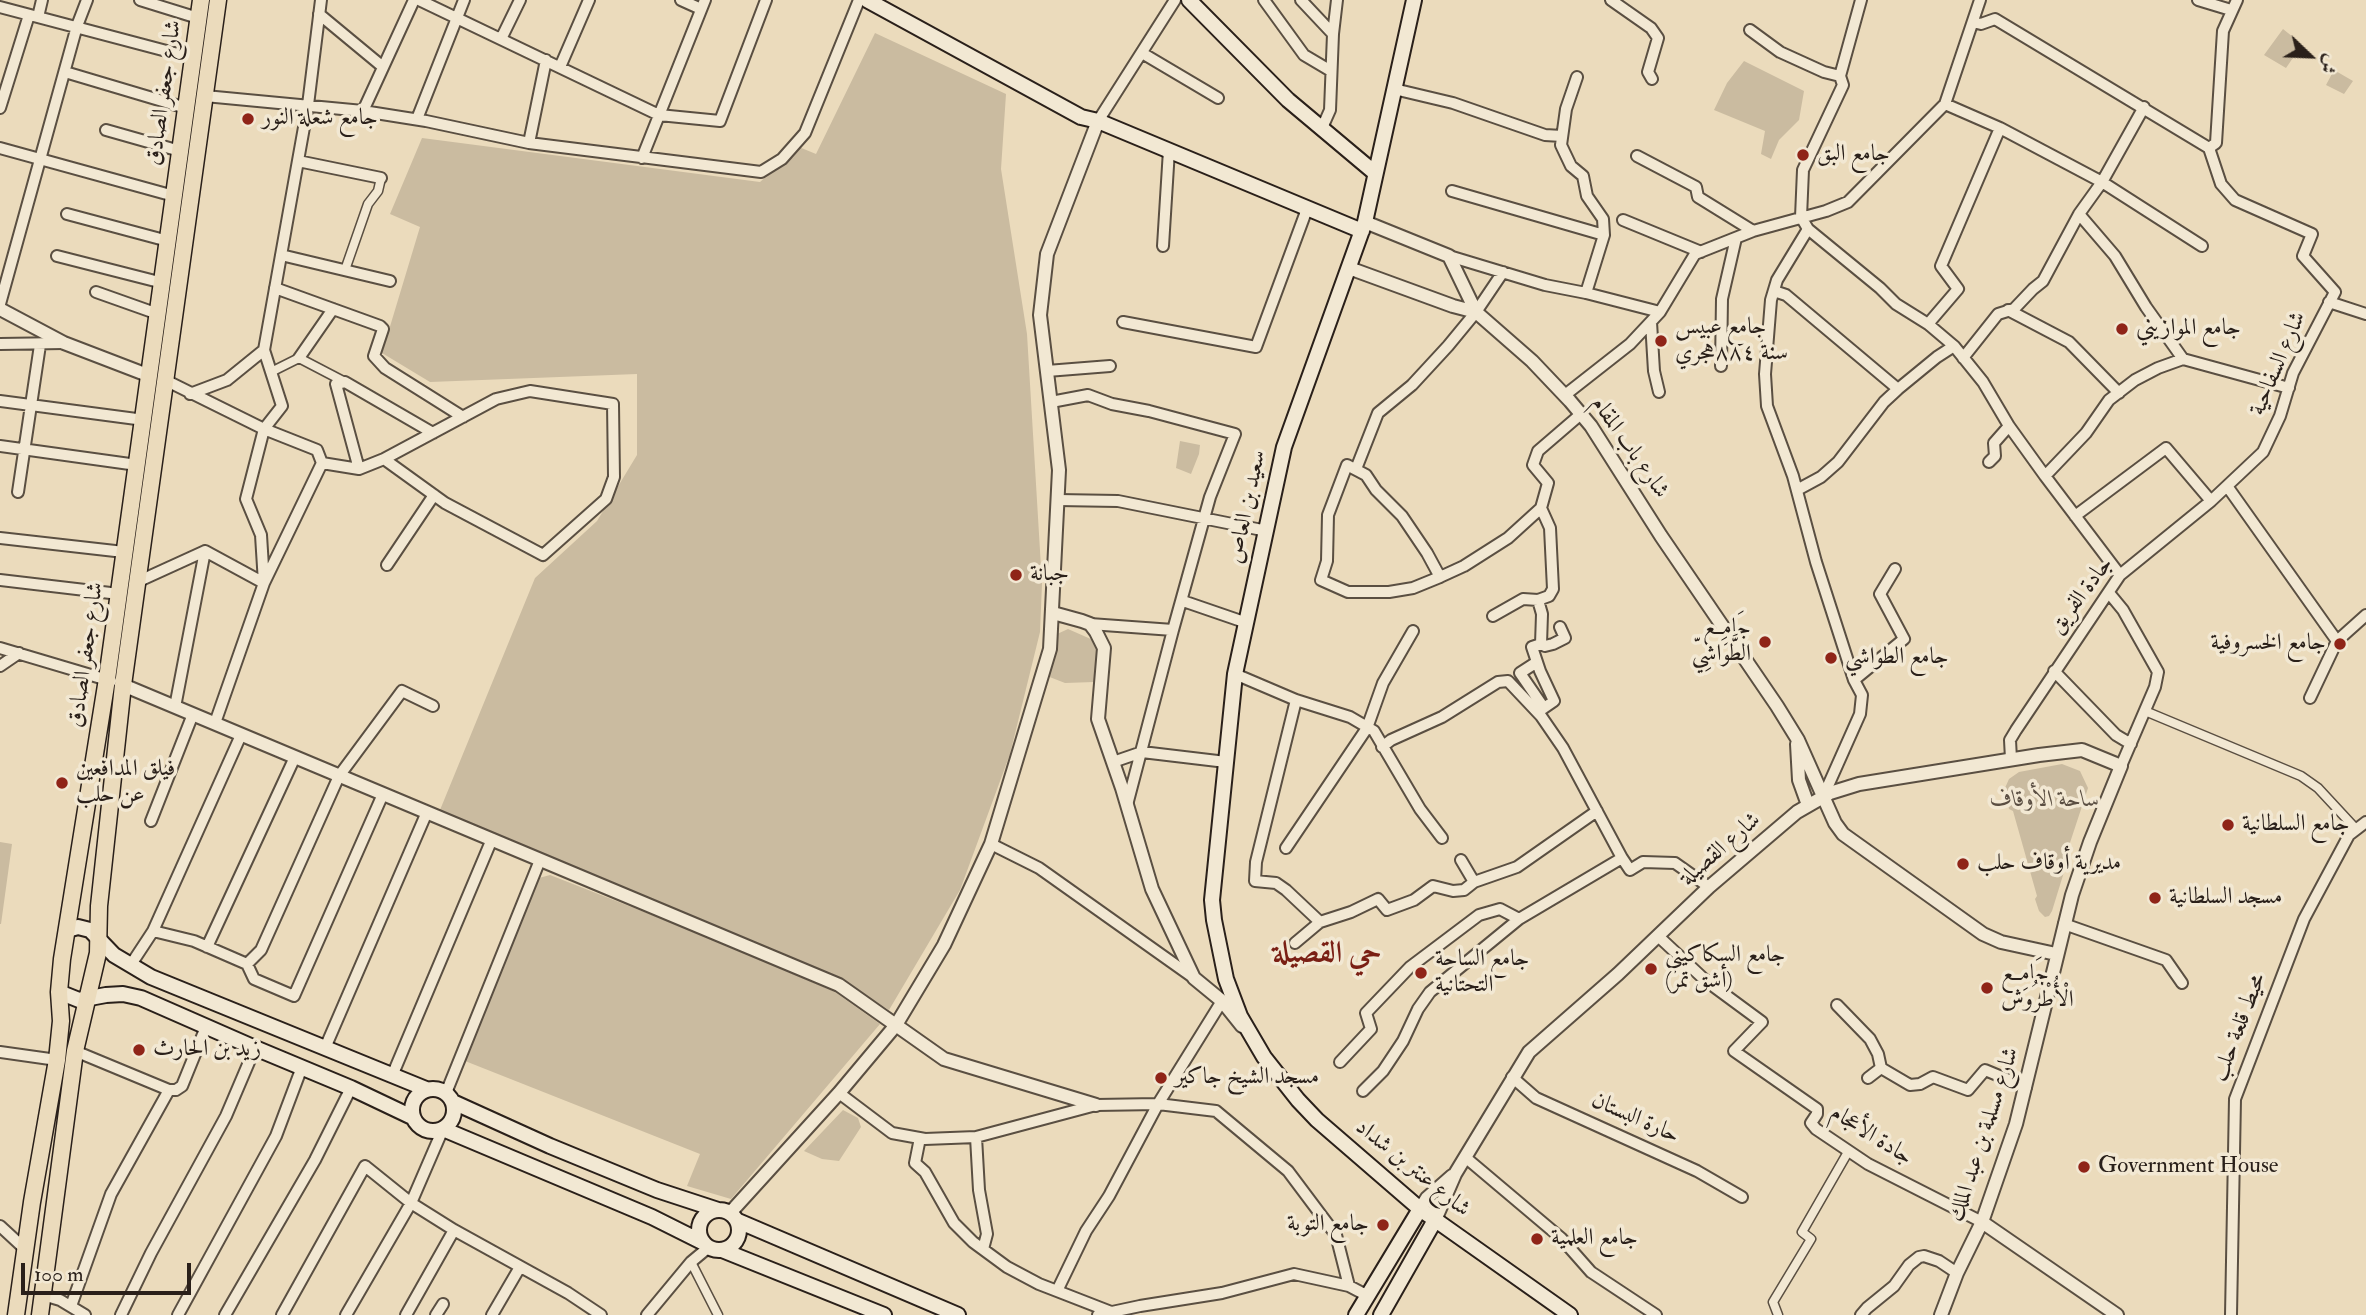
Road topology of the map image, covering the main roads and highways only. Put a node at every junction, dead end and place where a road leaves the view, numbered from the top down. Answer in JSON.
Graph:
{"nodes":[{"id":1,"x":201,"y":0,"type":"edge"},
{"id":2,"x":218,"y":0,"type":"edge"},
{"id":3,"x":867,"y":0,"type":"edge"},
{"id":4,"x":1189,"y":0,"type":"edge"},
{"id":5,"x":1414,"y":0,"type":"edge"},
{"id":6,"x":1375,"y":173,"type":"junction"},
{"id":7,"x":1364,"y":227,"type":"junction"},
{"id":8,"x":157,"y":378,"type":"junction"},
{"id":9,"x":115,"y":682,"type":"junction"},
{"id":10,"x":67,"y":930,"type":"junction"},
{"id":11,"x":99,"y":937,"type":"junction"},
{"id":12,"x":59,"y":992,"type":"junction"},
{"id":13,"x":87,"y":999,"type":"junction"},
{"id":14,"x":1249,"y":1034,"type":"joint"},
{"id":15,"x":426,"y":1089,"type":"junction"},
{"id":16,"x":449,"y":1097,"type":"junction"},
{"id":17,"x":412,"y":1117,"type":"junction"},
{"id":18,"x":443,"y":1129,"type":"junction"},
{"id":19,"x":1420,"y":1209,"type":"junction"},
{"id":20,"x":728,"y":1215,"type":"junction"},
{"id":21,"x":1435,"y":1220,"type":"junction"},
{"id":22,"x":712,"y":1247,"type":"junction"},
{"id":23,"x":16,"y":1315,"type":"edge"},
{"id":24,"x":40,"y":1315,"type":"edge"},
{"id":25,"x":884,"y":1315,"type":"edge"},
{"id":26,"x":958,"y":1315,"type":"edge"},
{"id":27,"x":1356,"y":1315,"type":"edge"},
{"id":28,"x":1381,"y":1315,"type":"edge"},
{"id":29,"x":1570,"y":1315,"type":"edge"}],
"edges":[{"from":1,"to":8,"type":"main road","name":"شارع جعفر الصادق"},
{"from":2,"to":8,"type":"main road","name":"شارع جعفر الصادق"},
{"from":3,"to":7,"type":"main road"},
{"from":4,"to":6,"type":"main road"},
{"from":5,"to":6,"type":"main road","name":"سعيد بن العاص"},
{"from":6,"to":7,"type":"main road","name":"سعيد بن العاص"},
{"from":7,"to":14,"type":"main road","name":"سعيد بن العاص"},
{"from":8,"to":9,"type":"main road","name":"شارع جعفر الصادق"},
{"from":8,"to":9,"type":"main road","name":"شارع جعفر الصادق"},
{"from":9,"to":10,"type":"main road","name":"شارع جعفر الصادق"},
{"from":9,"to":11,"type":"main road","name":"شارع جعفر الصادق"},
{"from":10,"to":11,"type":"main road"},
{"from":10,"to":12,"type":"main road","name":"شارع جعفر الصادق"},
{"from":11,"to":13,"type":"main road","name":"شارع جعفر الصادق"},
{"from":11,"to":15,"type":"main road"},
{"from":12,"to":13,"type":"main road"},
{"from":12,"to":23,"type":"main road","name":"شارع جعفر الصادق"},
{"from":13,"to":17,"type":"main road"},
{"from":13,"to":24,"type":"main road","name":"شارع جعفر الصادق"},
{"from":14,"to":19,"type":"main road","name":"شارع عنتر بن شداد"},
{"from":15,"to":16,"type":"main road"},
{"from":15,"to":17,"type":"main road"},
{"from":16,"to":18,"type":"main road"},
{"from":16,"to":20,"type":"main road"},
{"from":17,"to":18,"type":"main road"},
{"from":18,"to":22,"type":"main road"},
{"from":19,"to":21,"type":"main road","name":"شارع عنتر بن شداد"},
{"from":19,"to":27,"type":"main road"},
{"from":20,"to":22,"type":"main road"},
{"from":20,"to":22,"type":"main road"},
{"from":20,"to":26,"type":"main road"},
{"from":21,"to":28,"type":"main road"},
{"from":21,"to":29,"type":"main road","name":"شارع عنتر بن شداد"},
{"from":22,"to":25,"type":"main road"}]}
